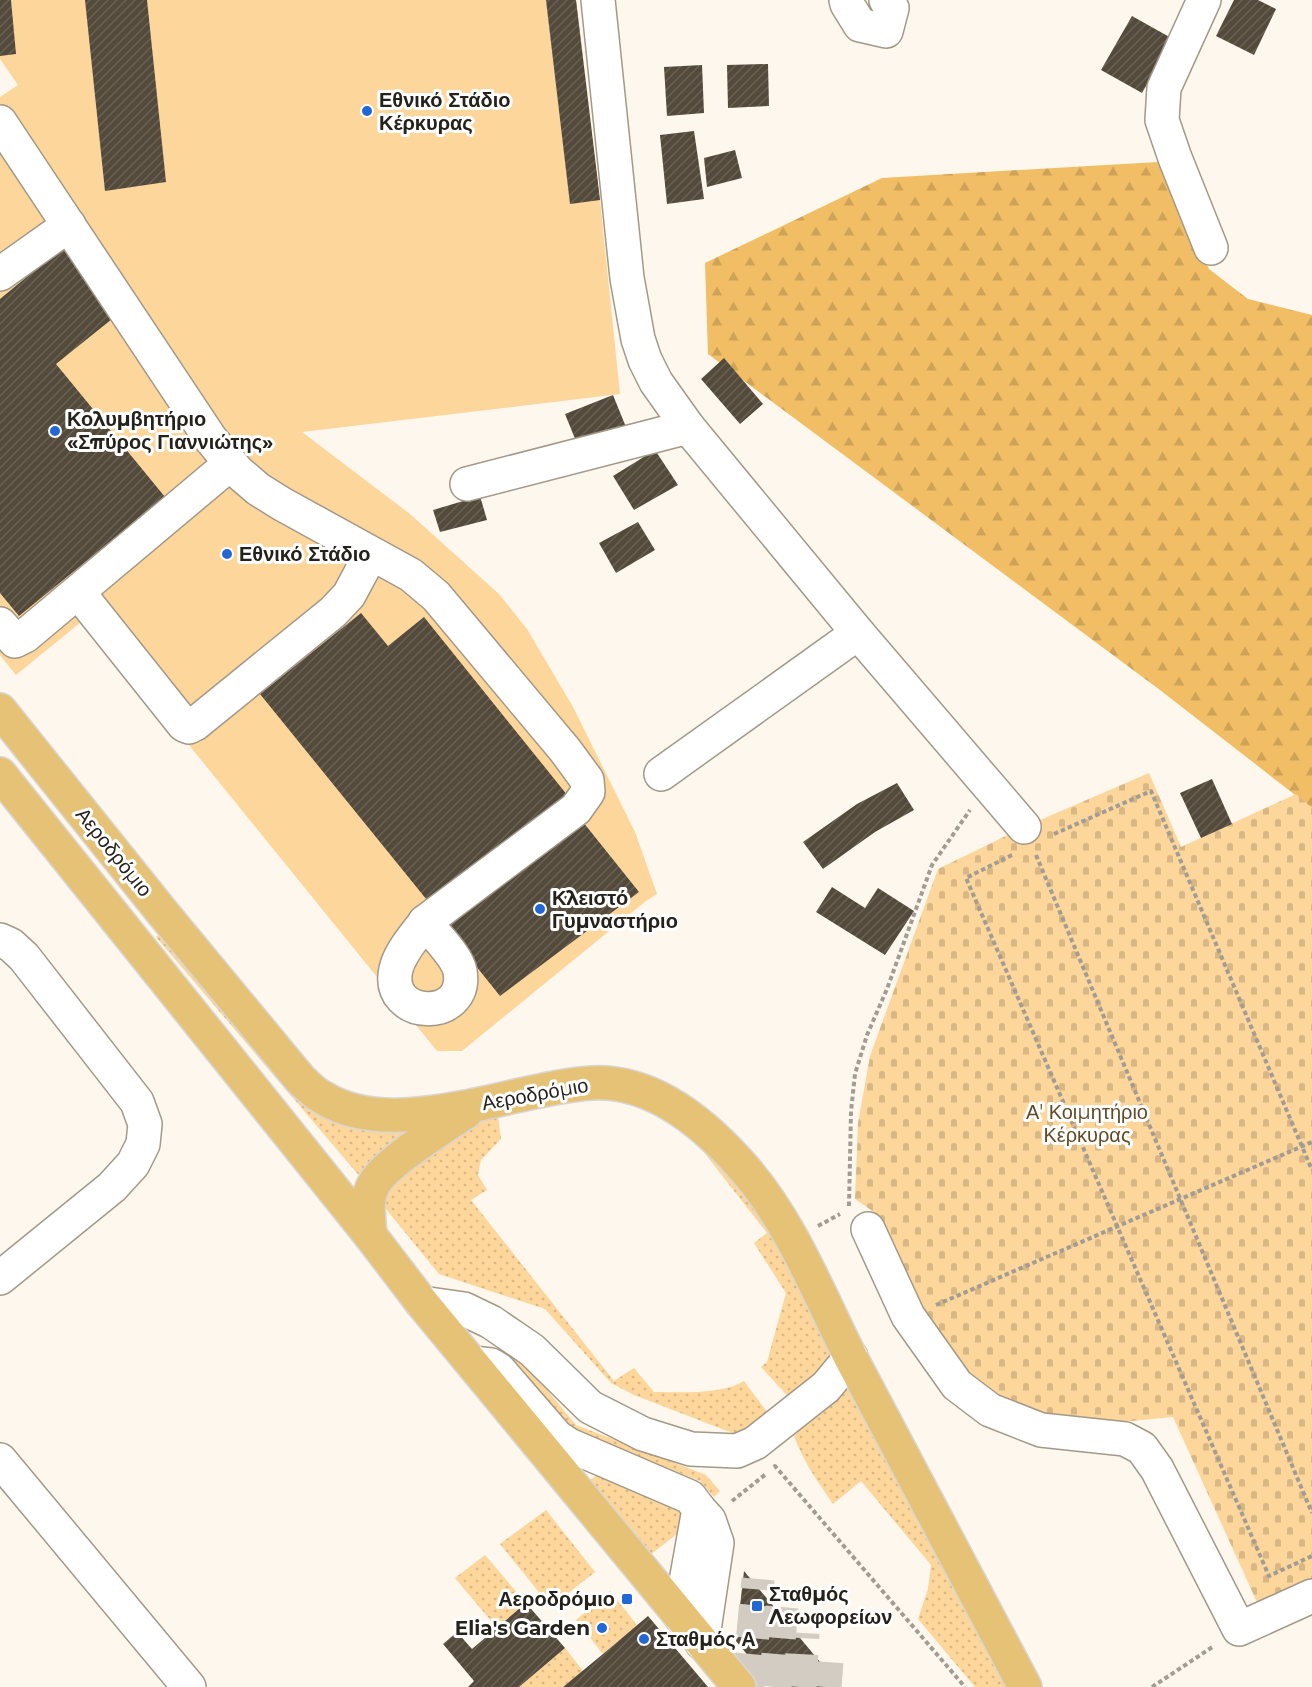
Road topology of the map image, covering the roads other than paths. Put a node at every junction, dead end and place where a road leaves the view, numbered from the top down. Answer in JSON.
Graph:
{"nodes":[{"id":1,"x":598,"y":0,"type":"edge"},
{"id":2,"x":846,"y":0,"type":"edge"},
{"id":3,"x":886,"y":0,"type":"edge"},
{"id":4,"x":1204,"y":0,"type":"edge"},
{"id":5,"x":5,"y":140,"type":"edge"},
{"id":6,"x":69,"y":225,"type":"junction"},
{"id":7,"x":1211,"y":248,"type":"dead end"},
{"id":8,"x":0,"y":274,"type":"edge"},
{"id":9,"x":688,"y":427,"type":"junction"},
{"id":10,"x":231,"y":464,"type":"junction"},
{"id":11,"x":467,"y":483,"type":"dead end"},
{"id":12,"x":371,"y":554,"type":"junction"},
{"id":13,"x":78,"y":592,"type":"junction"},
{"id":14,"x":0,"y":624,"type":"edge"},
{"id":15,"x":858,"y":633,"type":"junction"},
{"id":16,"x":0,"y":710,"type":"edge"},
{"id":17,"x":0,"y":774,"type":"edge"},
{"id":18,"x":661,"y":774,"type":"dead end"},
{"id":19,"x":96,"y":830,"type":"junction"},
{"id":20,"x":1028,"y":836,"type":"road end"},
{"id":21,"x":61,"y":850,"type":"junction"},
{"id":22,"x":425,"y":922,"type":"dead end"},
{"id":23,"x":0,"y":940,"type":"edge"},
{"id":24,"x":481,"y":1103,"type":"junction"},
{"id":25,"x":868,"y":1229,"type":"road end"},
{"id":26,"x":370,"y":1235,"type":"junction"},
{"id":27,"x":0,"y":1278,"type":"edge"},
{"id":28,"x":422,"y":1303,"type":"junction"},
{"id":29,"x":851,"y":1358,"type":"junction"},
{"id":30,"x":472,"y":1363,"type":"junction"},
{"id":31,"x":0,"y":1460,"type":"edge"},
{"id":32,"x":1312,"y":1596,"type":"edge"},
{"id":33,"x":692,"y":1631,"type":"junction"},
{"id":34,"x":189,"y":1687,"type":"edge"},
{"id":35,"x":739,"y":1687,"type":"edge"},
{"id":36,"x":1025,"y":1687,"type":"edge"}],
"edges":[{"from":1,"to":9,"type":"street"},
{"from":2,"to":3,"type":"street"},
{"from":4,"to":7,"type":"street"},
{"from":5,"to":6,"type":"street"},
{"from":6,"to":8,"type":"street"},
{"from":6,"to":10,"type":"street"},
{"from":9,"to":11,"type":"street"},
{"from":9,"to":15,"type":"street"},
{"from":10,"to":12,"type":"street"},
{"from":10,"to":13,"type":"street"},
{"from":12,"to":13,"type":"street"},
{"from":12,"to":22,"type":"street"},
{"from":13,"to":14,"type":"street"},
{"from":15,"to":18,"type":"street"},
{"from":15,"to":20,"type":"street"},
{"from":16,"to":19,"type":"main road","name":"Αεροδρόμιο"},
{"from":17,"to":21,"type":"main road","name":"Αεροδρόμιο"},
{"from":19,"to":21,"type":"street"},
{"from":19,"to":24,"type":"main road","name":"Αεροδρόμιο"},
{"from":21,"to":26,"type":"main road","name":"Αεροδρόμιο"},
{"from":23,"to":27,"type":"street"},
{"from":24,"to":26,"type":"main road"},
{"from":24,"to":29,"type":"main road","name":"Αεροδρόμιο"},
{"from":25,"to":32,"type":"street"},
{"from":26,"to":28,"type":"main road","name":"Αεροδρόμιο"},
{"from":28,"to":29,"type":"street"},
{"from":28,"to":30,"type":"main road","name":"Αεροδρόμιο"},
{"from":29,"to":36,"type":"main road","name":"Αεροδρόμιο"},
{"from":30,"to":33,"type":"main road","name":"Αεροδρόμιο"},
{"from":30,"to":33,"type":"street"},
{"from":31,"to":34,"type":"street"},
{"from":33,"to":35,"type":"main road","name":"Αεροδρόμιο"}]}
